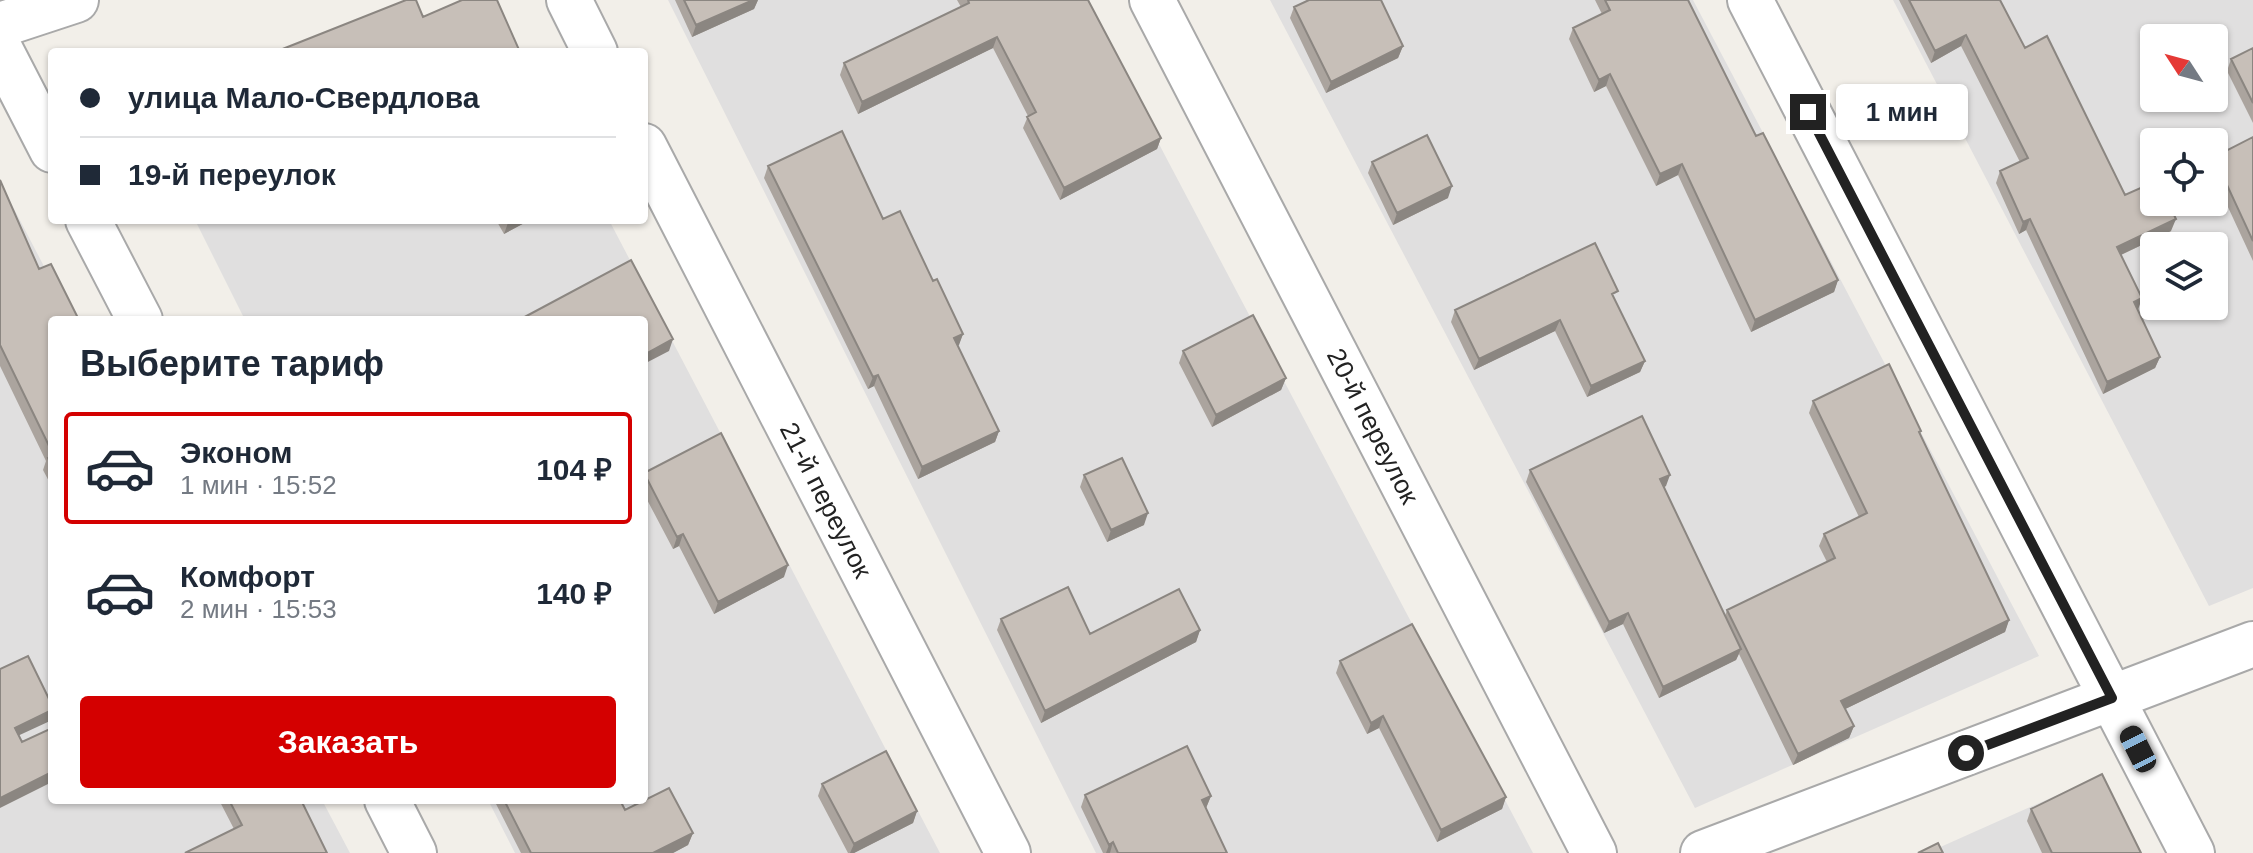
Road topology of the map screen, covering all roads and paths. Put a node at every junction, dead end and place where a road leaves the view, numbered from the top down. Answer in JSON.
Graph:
{"nodes":[{"id":1,"x":76,"y":0,"type":"edge"},
{"id":2,"x":569,"y":0,"type":"edge"},
{"id":3,"x":1152,"y":0,"type":"edge"},
{"id":4,"x":1750,"y":0,"type":"edge"},
{"id":5,"x":0,"y":25,"type":"edge"},
{"id":6,"x":593,"y":48,"type":"edge"},
{"id":7,"x":0,"y":49,"type":"edge"},
{"id":8,"x":48,"y":142,"type":"edge"},
{"id":9,"x":648,"y":154,"type":"edge"},
{"id":10,"x":90,"y":224,"type":"edge"},
{"id":11,"x":138,"y":316,"type":"edge"},
{"id":12,"x":2253,"y":644,"type":"edge"},
{"id":13,"x":2112,"y":698,"type":"junction"},
{"id":14,"x":389,"y":804,"type":"edge"},
{"id":15,"x":414,"y":853,"type":"edge"},
{"id":16,"x":1008,"y":853,"type":"edge"},
{"id":17,"x":1594,"y":853,"type":"edge"},
{"id":18,"x":1703,"y":853,"type":"edge"},
{"id":19,"x":2192,"y":853,"type":"edge"}],
"edges":[{"from":1,"to":5,"type":"street"},
{"from":2,"to":6,"type":"street"},
{"from":3,"to":17,"type":"street","name":"20-й переулок"},
{"from":4,"to":13,"type":"street"},
{"from":7,"to":8,"type":"street"},
{"from":9,"to":16,"type":"street","name":"21-й переулок"},
{"from":10,"to":11,"type":"street"},
{"from":12,"to":13,"type":"street"},
{"from":13,"to":18,"type":"street"},
{"from":13,"to":19,"type":"street"},
{"from":14,"to":15,"type":"street"}]}
